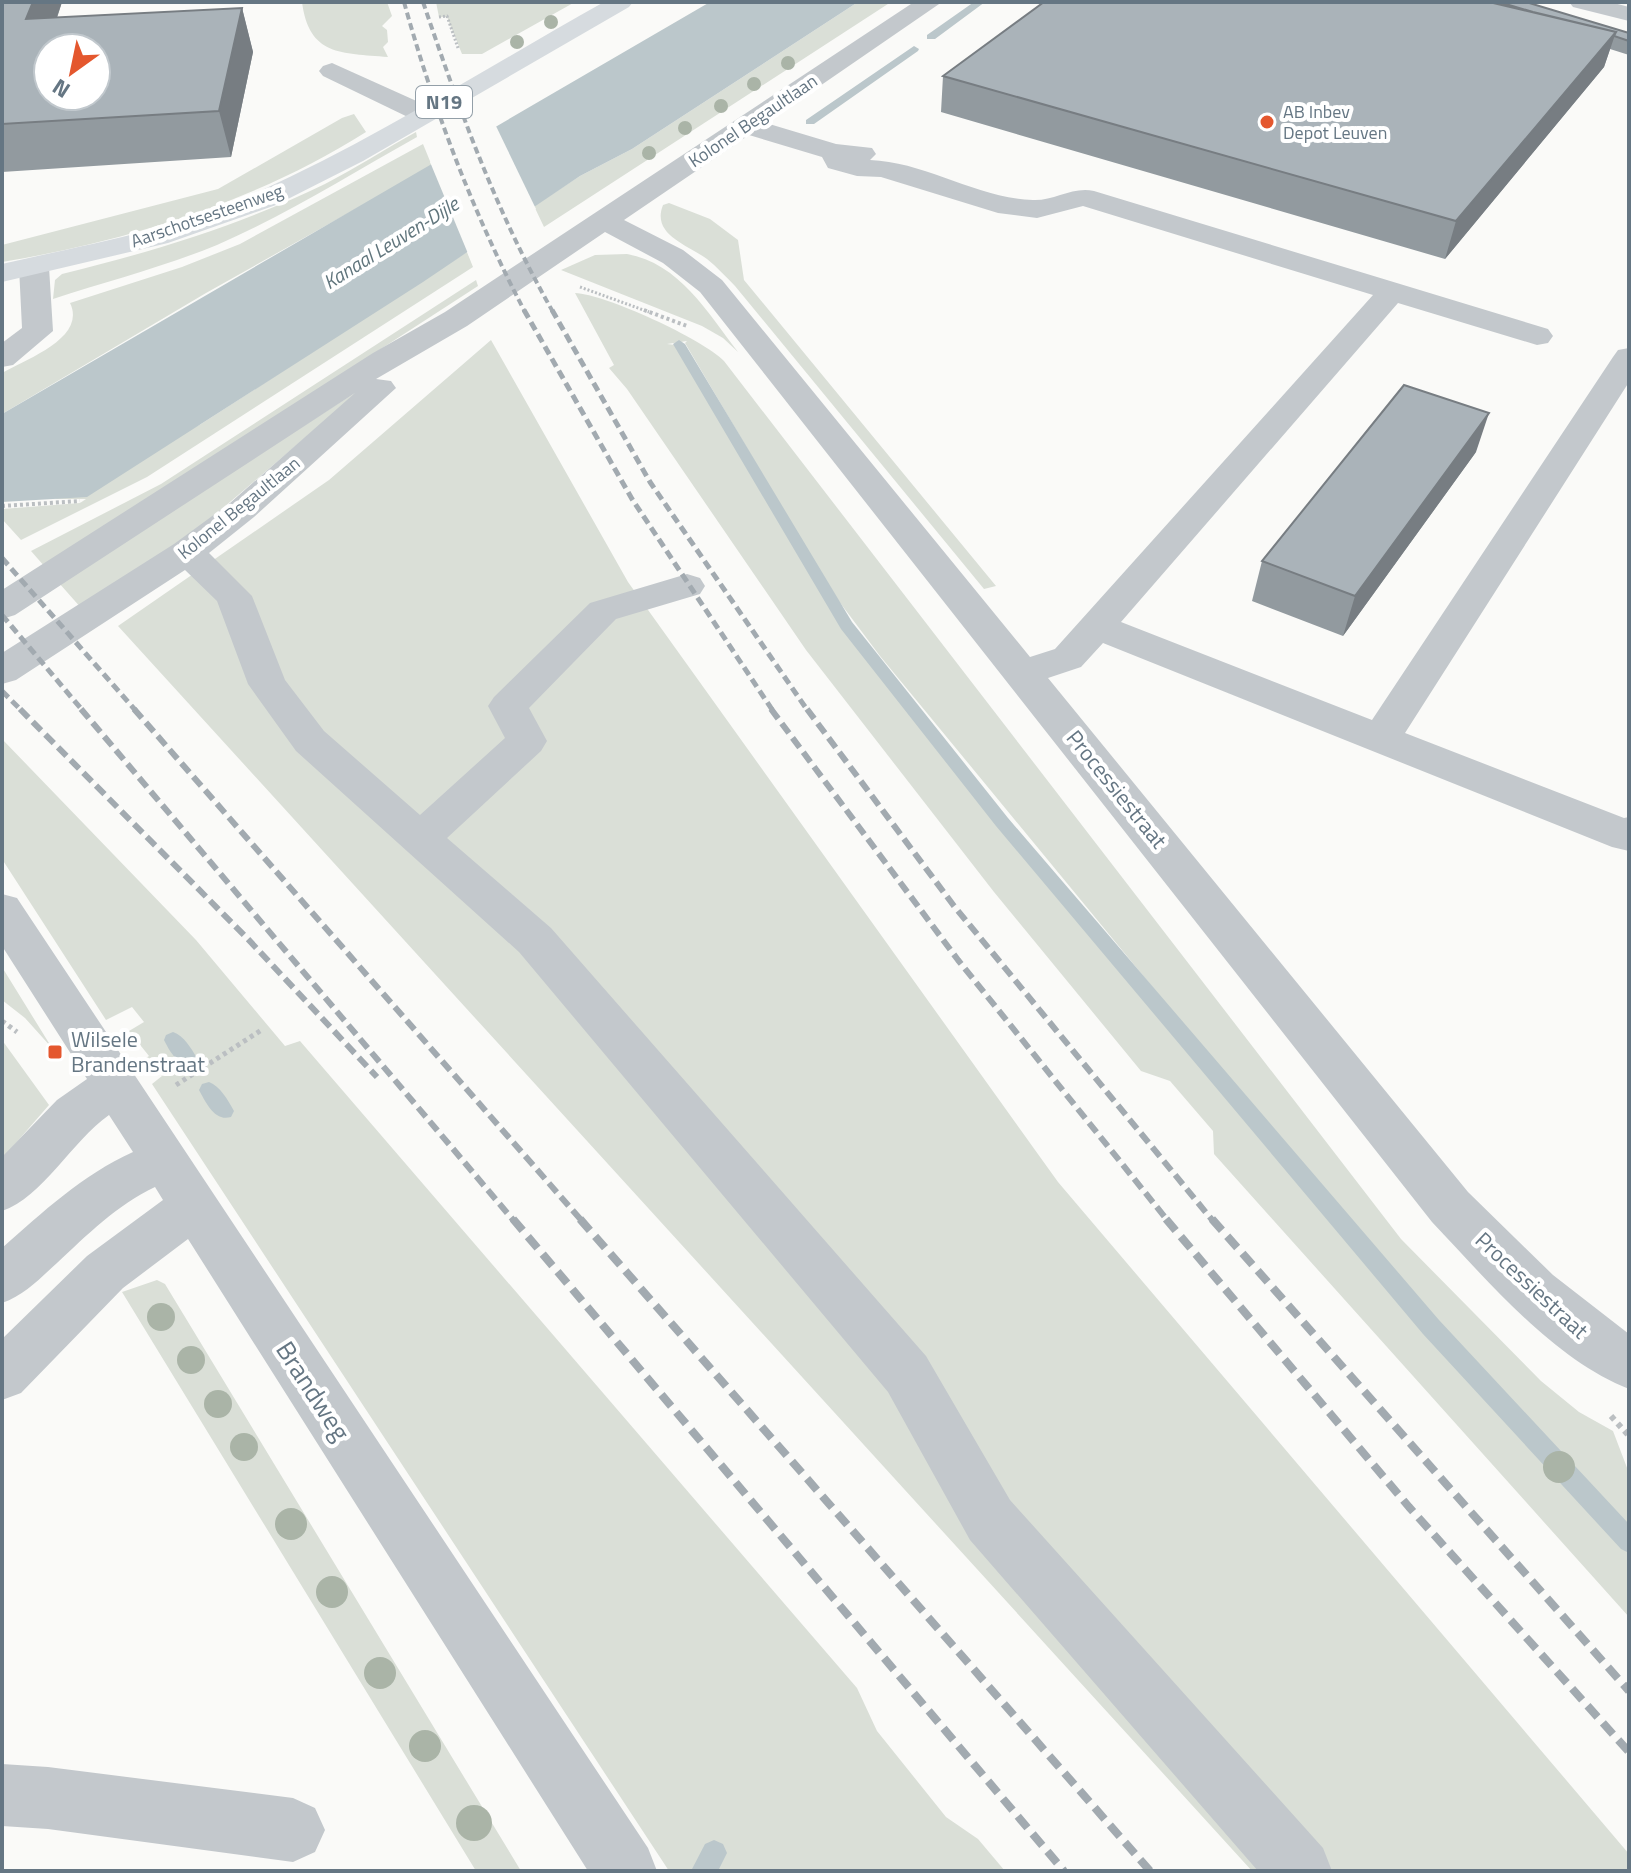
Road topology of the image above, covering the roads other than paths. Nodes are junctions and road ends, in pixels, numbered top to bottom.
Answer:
1 (621, 2) edge
2 (930, 2) edge
3 (1576, 13) edge
4 (1629, 14) edge
5 (1601, 32) edge
6 (332, 71) dead end
7 (423, 114) junction
8 (746, 126) junction
9 (603, 221) junction
10 (34, 267) junction
11 (2, 273) edge
12 (1392, 292) junction
13 (456, 319) junction
14 (1537, 336) dead end
15 (1629, 357) edge
16 (2, 358) edge
17 (187, 552) junction
18 (687, 586) dead end
19 (2, 607) edge
20 (1096, 626) junction
21 (2, 671) edge
22 (1024, 673) junction
23 (1381, 738) junction
24 (1629, 832) edge
25 (420, 839) junction
26 (2, 910) edge
27 (115, 1085) junction
28 (163, 1161) junction
29 (2, 1190) edge
30 (193, 1206) junction
31 (2, 1280) edge
32 (1629, 1364) edge
33 (2, 1375) edge
34 (2, 1795) edge
35 (293, 1830) dead end
36 (625, 1871) edge
37 (1300, 1871) edge

1 - 7 main road, Aarschotsesteenweg / N19
2 - 8 street, Kolonel Begaultlaan
3 - 4 street
3 - 5 street
6 - 7 street
7 - 10 main road, Aarschotsesteenweg / N19
8 - 9 street, Kolonel Begaultlaan
8 - 12 street
9 - 13 street, Kolonel Begaultlaan
9 - 22 street, Processiestraat
10 - 11 main road, Aarschotsesteenweg / N19
10 - 16 street
12 - 14 street
12 - 20 street
13 - 17 street, Kolonel Begaultlaan
13 - 19 street, Kolonel Begaultlaan
15 - 23 street
17 - 21 street, Kolonel Begaultlaan
17 - 25 street
18 - 25 street
20 - 22 street
20 - 23 street
22 - 32 street, Processiestraat
23 - 24 street
25 - 37 street
26 - 27 street, Brandweg
27 - 28 street, Brandweg
27 - 29 street
28 - 30 street, Brandweg
28 - 31 street
30 - 33 street
30 - 36 street, Brandweg
34 - 35 street

